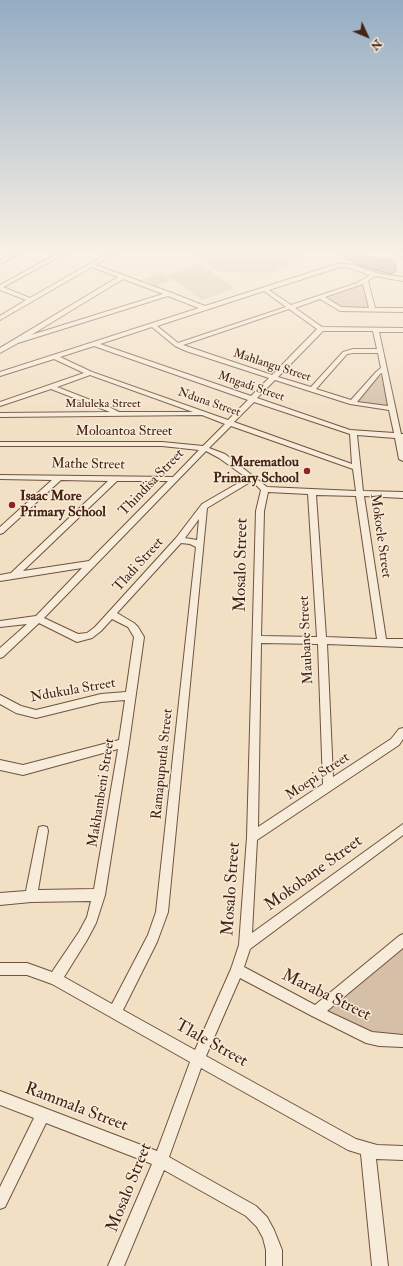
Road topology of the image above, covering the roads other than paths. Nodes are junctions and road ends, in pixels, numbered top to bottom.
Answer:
1 (12, 311) edge
2 (66, 311) edge
3 (114, 311) edge
4 (200, 311) edge
5 (278, 311) edge
6 (297, 311) edge
7 (0, 318) edge
8 (154, 326) junction
9 (321, 328) junction
10 (376, 330) junction
11 (403, 330) edge
12 (16, 341) junction
13 (95, 344) junction
14 (176, 344) junction
15 (0, 351) edge
16 (381, 351) junction
17 (56, 357) junction
18 (0, 365) edge
19 (384, 369) junction
20 (10, 371) junction
21 (90, 373) junction
22 (0, 374) edge
23 (272, 378) junction
24 (52, 386) junction
25 (312, 390) junction
26 (252, 399) junction
27 (352, 403) junction
28 (0, 404) edge
29 (391, 408) junction
30 (206, 414) junction
31 (0, 415) edge
32 (118, 415) junction
33 (230, 422) junction
34 (353, 433) junction
35 (401, 436) edge
36 (0, 444) edge
37 (204, 448) junction
38 (403, 459) edge
39 (356, 468) junction
40 (0, 477) edge
41 (59, 478) junction
42 (252, 478) junction
43 (114, 479) junction
44 (175, 479) junction
45 (265, 489) junction
46 (312, 493) junction
47 (361, 494) junction
48 (403, 495) edge
49 (204, 509) junction
50 (0, 531) edge
51 (179, 540) junction
52 (199, 545) junction
53 (91, 564) junction
54 (13, 576) junction
55 (0, 578) edge
56 (111, 614) junction
57 (38, 619) junction
58 (0, 624) edge
59 (257, 639) junction
60 (322, 640) junction
61 (382, 642) junction
62 (403, 643) edge
63 (0, 654) edge
64 (130, 696) junction
65 (0, 699) edge
66 (401, 738) edge
67 (124, 743) junction
68 (0, 765) edge
69 (328, 786) junction
70 (403, 829) edge
71 (43, 831) dead end
72 (252, 837) junction
73 (98, 895) junction
74 (31, 896) junction
75 (0, 899) edge
76 (403, 940) edge
77 (245, 945) junction
78 (0, 969) edge
79 (237, 970) junction
80 (55, 980) junction
81 (115, 1012) junction
82 (316, 1012) junction
83 (403, 1041) edge
84 (198, 1058) junction
85 (0, 1098) edge
86 (43, 1115) junction
87 (368, 1151) junction
88 (403, 1153) edge
89 (161, 1160) junction
90 (0, 1202) edge
91 (116, 1266) edge
92 (274, 1266) edge
93 (380, 1266) edge

1 - 7 street
2 - 12 street
3 - 12 street
4 - 8 street
5 - 14 street
6 - 9 street
8 - 13 street
8 - 14 street, Mahlangu Street
9 - 10 street
9 - 23 street, Thindisa Street
10 - 11 street
10 - 16 street
12 - 15 street
13 - 17 street
13 - 26 street, Mngadi Street
14 - 23 street, Mahlangu Street
16 - 19 street
16 - 25 street
17 - 20 street
17 - 21 street, Nduna Street
18 - 20 street
19 - 27 street
19 - 29 street
20 - 22 street
21 - 24 street
21 - 30 street, Nduna Street
23 - 25 street, Mahlangu Street
23 - 26 street, Thindisa Street
24 - 28 street
24 - 32 street
25 - 27 street, Mahlangu Street
26 - 33 street, Thindisa Street
26 - 34 street, Mngadi Street
27 - 29 street, Mahlangu Street
29 - 35 street
30 - 32 street, Maluleka Street
30 - 33 street, Nduna Street
31 - 32 street, Maluleka Street
33 - 37 street, Thindisa Street
33 - 39 street, Nduna Street
34 - 35 street, Mngadi Street
34 - 39 street, Mokoele Street
35 - 38 street
36 - 37 street, Moloantoa Street
37 - 42 street, Moloantoa Street
37 - 44 street, Thindisa Street
39 - 47 street, Mokoele Street
40 - 41 street, Mathe Street
41 - 43 street, Mathe Street
41 - 50 street
42 - 45 street, Moloantoa Street
42 - 49 street, Tladi Street
43 - 44 street, Mathe Street
43 - 54 street
44 - 53 street, Thindisa Street
45 - 46 street
45 - 59 street, Mosalo Street
46 - 47 street
46 - 60 street, Maubane Street
47 - 48 street
47 - 61 street, Mokoele Street
49 - 51 street, Tladi Street
49 - 52 street, Ramapuputla Street
51 - 52 street
51 - 56 street, Tladi Street
52 - 81 street, Ramapuputla Street
53 - 54 street
53 - 57 street, Thindisa Street
54 - 55 street
56 - 57 street, Tladi Street
56 - 64 street, Makhambeni Street
57 - 58 street
57 - 63 street, Thindisa Street
59 - 60 street
59 - 72 street, Mosalo Street
60 - 61 street
60 - 69 street, Maubane Street
61 - 62 street
64 - 65 street, Ndukula Street
64 - 67 street, Makhambeni Street
66 - 69 street, Moepi Street
67 - 68 street
67 - 73 street, Makhambeni Street
69 - 72 street, Moepi Street
70 - 77 street, Mokobane Street
71 - 74 street
72 - 77 street, Mosalo Street
73 - 74 street
73 - 80 street, Makhambeni Street
74 - 75 street
76 - 82 street
77 - 79 street, Mosalo Street
78 - 80 street, Tlale Street
79 - 82 street, Maraba Street
79 - 84 street, Mosalo Street
80 - 81 street, Tlale Street
81 - 84 street, Tlale Street
82 - 83 street, Maraba Street
84 - 87 street, Tlale Street
84 - 89 street, Mosalo Street
85 - 86 street, Rammala Street
86 - 89 street, Rammala Street
86 - 90 street
87 - 88 street, Tlale Street
87 - 93 street
89 - 91 street, Mosalo Street
89 - 92 street, Rammala Street

